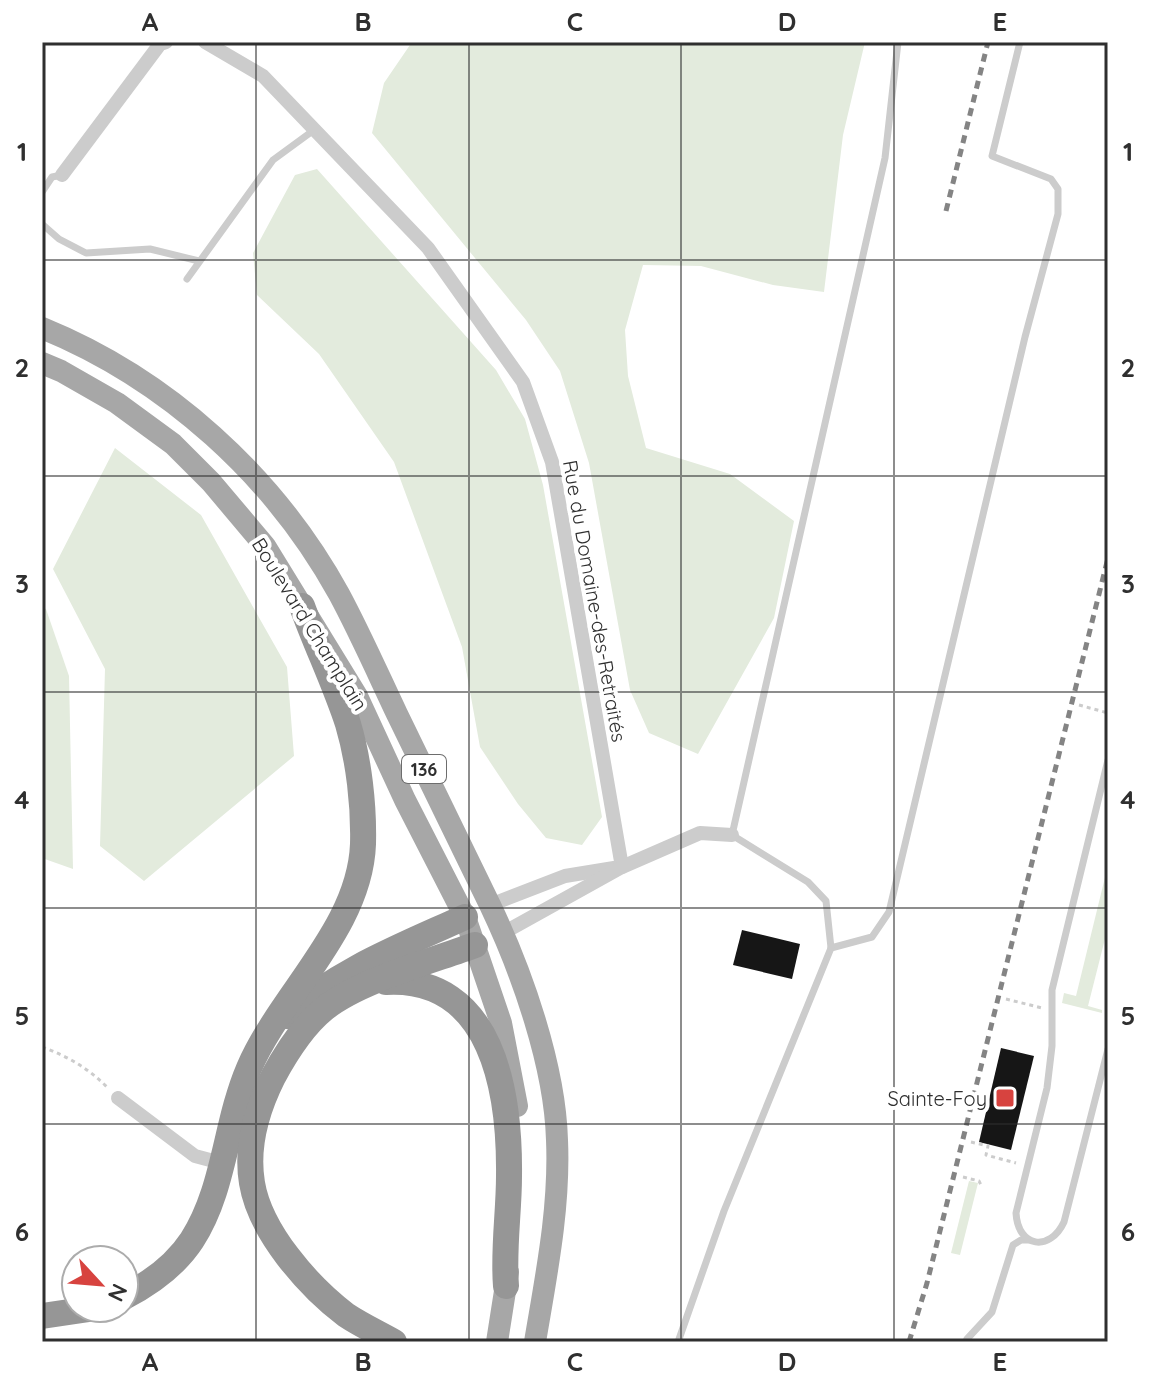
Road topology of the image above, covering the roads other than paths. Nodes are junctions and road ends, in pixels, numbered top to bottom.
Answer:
1 (166, 42) edge
2 (205, 42) edge
3 (898, 42) edge
4 (1020, 42) edge
5 (316, 128) junction
6 (62, 175) joint
7 (42, 192) edge
8 (42, 224) edge
9 (199, 261) junction
10 (187, 279) dead end
11 (42, 328) edge
12 (42, 363) edge
13 (302, 606) junction
14 (1108, 760) edge
15 (732, 835) junction
16 (622, 867) junction
17 (490, 905) junction
18 (465, 917) junction
19 (503, 933) junction
20 (475, 945) junction
21 (831, 948) junction
22 (374, 983) junction
23 (263, 1044) junction
24 (1108, 1049) edge
25 (118, 1098) road end
26 (222, 1164) junction
27 (252, 1167) junction
28 (1029, 1240) junction
29 (506, 1286) junction
30 (140, 1289) edge
31 (967, 1339) dead end
32 (394, 1342) edge
33 (497, 1342) edge
34 (535, 1342) edge
35 (678, 1342) edge

1 - 6 street
2 - 5 street, Rue du Domaine-des-Retraités
3 - 15 lane
4 - 21 lane
5 - 9 lane
5 - 16 street, Rue du Domaine-des-Retraités
6 - 7 lane
8 - 9 lane
9 - 10 lane
11 - 17 main road, Boulevard Champlain / 136
12 - 13 main road, Boulevard Champlain / 136
13 - 18 main road, Boulevard Champlain / 136
13 - 23 highway
14 - 28 lane
15 - 16 street
15 - 21 lane
16 - 17 street
16 - 19 street
17 - 18 main road
17 - 19 main road, Boulevard Champlain / 136
18 - 20 main road, Boulevard Champlain / 136
18 - 23 highway
19 - 20 main road
19 - 34 main road, Boulevard Champlain / 136
20 - 22 highway
20 - 29 main road, Boulevard Champlain / 136
21 - 35 lane
22 - 27 highway
22 - 29 highway
23 - 26 highway
24 - 28 lane
25 - 26 street
26 - 27 street
26 - 30 highway
27 - 32 highway
28 - 31 lane
29 - 33 main road, Boulevard Champlain / 136

